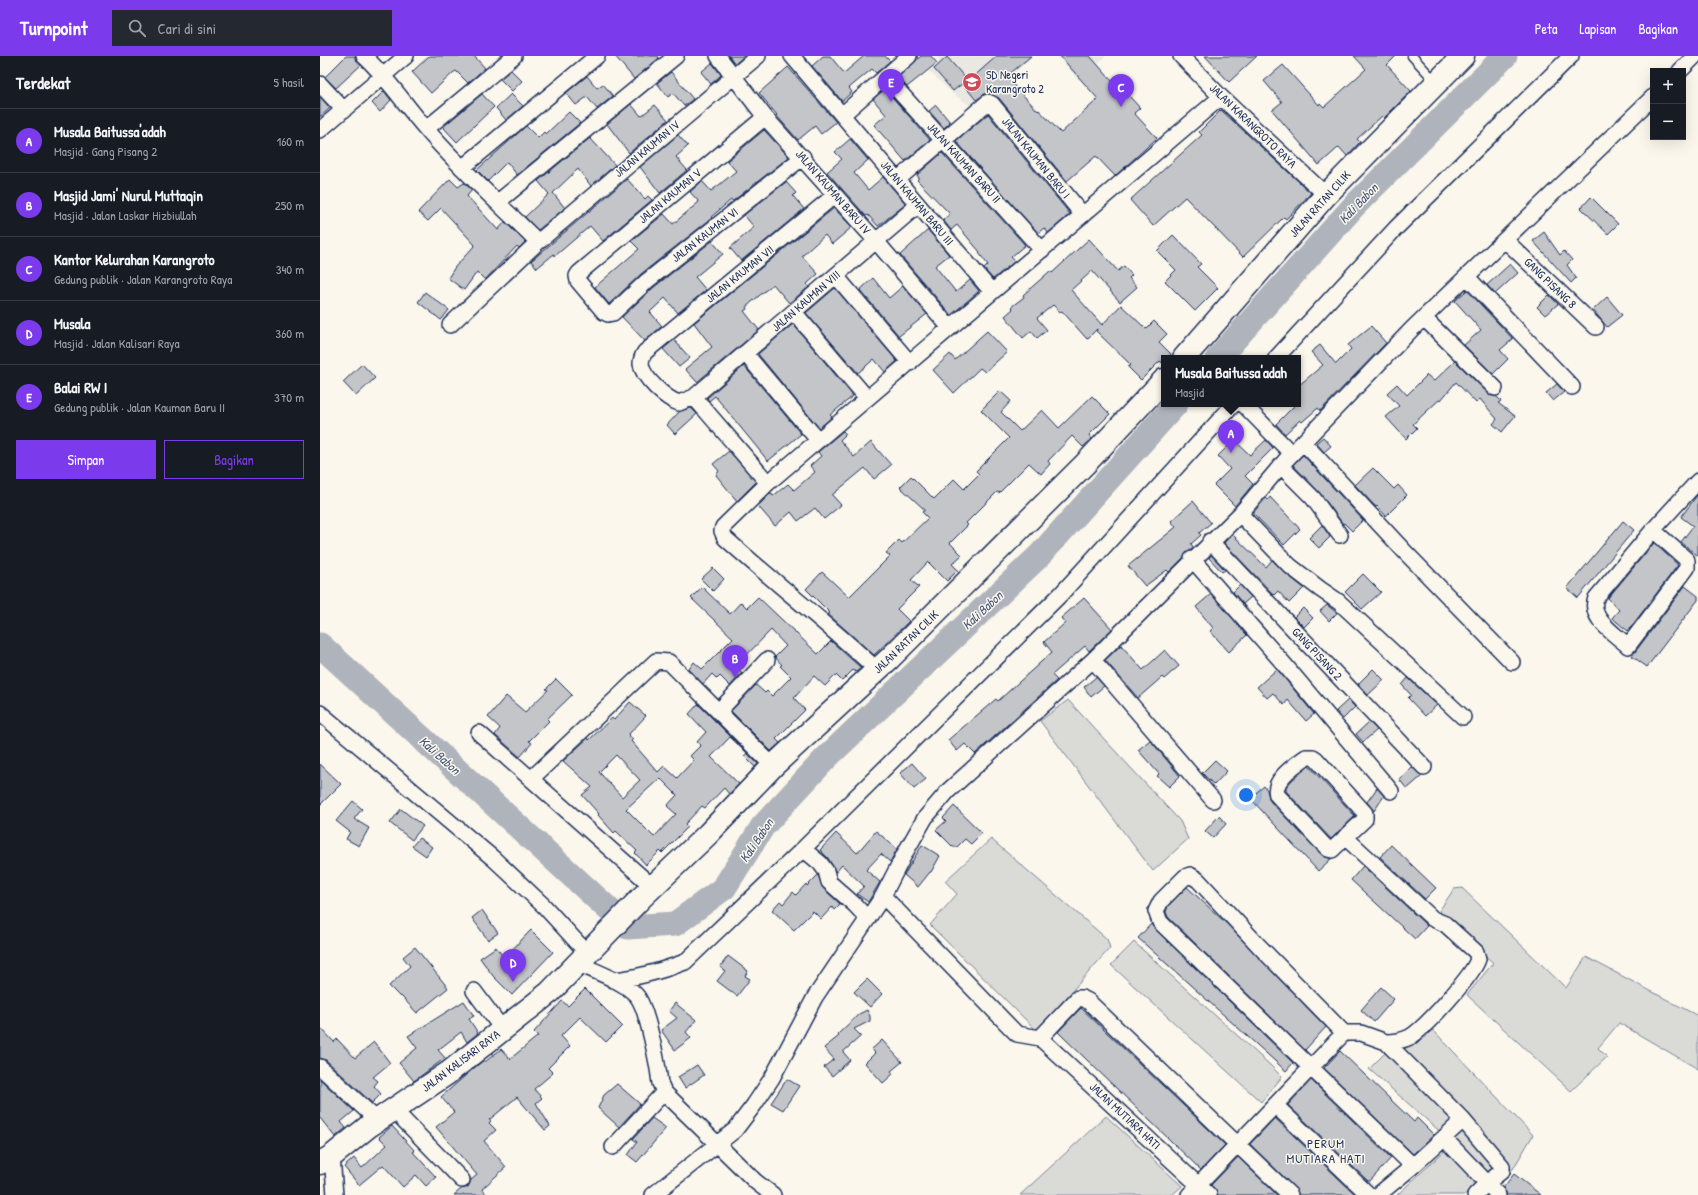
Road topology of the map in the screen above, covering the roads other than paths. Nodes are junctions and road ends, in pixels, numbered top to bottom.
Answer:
1 (364, 56) edge
2 (406, 56) edge
3 (514, 56) edge
4 (597, 56) edge
5 (676, 56) edge
6 (718, 56) edge
7 (758, 56) edge
8 (792, 56) edge
9 (910, 56) edge
10 (1182, 56) edge
11 (1412, 56) edge
12 (1463, 56) edge
13 (1571, 56) edge
14 (1695, 56) edge
15 (1683, 68) edge
16 (383, 75) junction
17 (733, 76) junction
18 (886, 76) junction
19 (1437, 82) junction
20 (320, 84) edge
21 (1221, 97) junction
22 (1650, 100) edge
23 (344, 110) junction
24 (842, 114) junction
25 (765, 117) junction
26 (320, 130) edge
27 (426, 130) junction
28 (943, 140) junction
29 (803, 157) junction
30 (462, 168) junction
31 (897, 180) junction
32 (1326, 195) junction
33 (835, 196) junction
34 (498, 202) junction
35 (918, 205) junction
36 (1082, 215) junction
37 (1505, 240) junction
38 (876, 241) junction
39 (538, 242) junction
40 (1042, 250) junction
41 (836, 276) junction
42 (1467, 277) junction
43 (992, 292) junction
44 (794, 312) junction
45 (608, 314) joint
46 (1424, 318) junction
47 (450, 326) dead end
48 (1596, 327) dead end
49 (950, 328) junction
50 (745, 353) junction
51 (1187, 355) edge
52 (1279, 355) edge
53 (910, 362) junction
54 (1161, 383) edge
55 (1572, 387) dead end
56 (1495, 388) dead end
57 (694, 397) junction
58 (867, 398) junction
59 (1231, 407) edge
60 (1247, 407) edge
61 (818, 440) junction
62 (1303, 442) junction
63 (1292, 454) junction
64 (1281, 466) junction
65 (768, 483) junction
66 (1696, 488) edge
67 (1240, 514) junction
68 (1653, 530) junction
69 (1340, 535) dead end
70 (1210, 541) junction
71 (1192, 559) junction
72 (767, 660) dead end
73 (1093, 660) junction
74 (1512, 662) dead end
75 (877, 670) junction
76 (719, 711) junction
77 (320, 713) edge
78 (1463, 717) dead end
79 (479, 733) dead end
80 (773, 766) junction
81 (1424, 767) dead end
82 (531, 779) junction
83 (1391, 791) dead end
84 (1213, 800) dead end
85 (1345, 837) junction
86 (803, 848) junction
87 (647, 893) junction
88 (883, 896) junction
89 (868, 919) junction
90 (586, 955) junction
91 (613, 980) junction
92 (474, 991) dead end
93 (503, 1030) junction
94 (1344, 1033) junction
95 (1040, 1038) junction
96 (1386, 1042) junction
97 (320, 1067) edge
98 (1312, 1067) junction
99 (664, 1092) junction
100 (1275, 1105) junction
101 (386, 1115) junction
102 (1463, 1120) junction
103 (1444, 1138) junction
104 (716, 1143) junction
105 (1237, 1144) junction
106 (613, 1147) dead end
107 (326, 1160) edge
108 (1413, 1166) junction
109 (462, 1180) dead end
110 (1488, 1183) junction
111 (1199, 1192) edge
112 (335, 1195) edge
113 (653, 1195) edge
114 (773, 1195) edge
115 (1290, 1195) edge
116 (1369, 1195) edge
117 (1378, 1195) edge
118 (1475, 1195) edge
119 (1498, 1195) edge

1 - 16 street
2 - 16 street
3 - 27 street
4 - 30 street
5 - 34 street
6 - 17 street, JALAN KAUMAN BARU IV
7 - 17 street, JALAN KAUMAN IV
8 - 24 street, JALAN KAUMAN BARU III
9 - 18 street
10 - 21 street, JALAN KARANGROTO RAYA
11 - 19 lane
12 - 19 street, JALAN RATAN CILIK
13 - 52 street
14 - 15 street
16 - 23 street
16 - 27 street
17 - 25 street, JALAN KAUMAN BARU IV
17 - 39 street, JALAN KAUMAN IV
18 - 24 street
18 - 28 street, JALAN KAUMAN BARU II
19 - 32 street, JALAN RATAN CILIK
20 - 23 street
21 - 32 street, JALAN KARANGROTO RAYA
21 - 36 street
22 - 37 street
23 - 26 street
24 - 31 street, JALAN KAUMAN BARU III
25 - 29 street, JALAN KAUMAN BARU IV
25 - 45 street, JALAN KAUMAN V
27 - 30 street
28 - 31 street
28 - 36 street, JALAN KAUMAN BARU I
28 - 40 street, JALAN KAUMAN BARU II
29 - 33 street, JALAN KAUMAN BARU IV
29 - 45 street, JALAN KAUMAN VI
30 - 34 street
31 - 35 street, JALAN KAUMAN BARU III
32 - 51 street, JALAN RATAN CILIK
33 - 38 street, JALAN KAUMAN BARU IV
33 - 57 street, JALAN KAUMAN VII
34 - 39 street
35 - 38 street, JALAN KAUMAN VIII
35 - 43 street, JALAN KAUMAN BARU III
36 - 40 street
37 - 42 street
37 - 48 street, GANG PISANG 8
38 - 41 street, JALAN KAUMAN VIII
38 - 49 street, JALAN KAUMAN BARU IV
39 - 47 street, JALAN KAUMAN IV
40 - 43 street
41 - 44 street, JALAN KAUMAN VIII
41 - 53 street
42 - 46 street
42 - 55 street
43 - 49 street
44 - 50 street, JALAN KAUMAN VIII
44 - 58 street
46 - 56 street
46 - 62 street
49 - 53 street
50 - 57 street, JALAN KAUMAN VIII
50 - 61 street
53 - 58 street
54 - 75 street, JALAN RATAN CILIK
57 - 65 street
58 - 61 street
59 - 86 street
60 - 63 street
61 - 65 street
62 - 63 street
62 - 74 street
63 - 64 street
64 - 67 street
64 - 69 street
65 - 75 street
66 - 68 street
67 - 70 street
67 - 78 street
68 - 68 street
70 - 71 street
70 - 81 street, GANG PISANG 2
71 - 73 street
71 - 83 street
72 - 76 street
73 - 84 street
73 - 88 street
75 - 80 street, JALAN RATAN CILIK
76 - 80 street
76 - 82 street
77 - 90 street
79 - 82 street
80 - 87 street, JALAN RATAN CILIK
82 - 87 street
85 - 85 street
85 - 96 street
86 - 89 street
86 - 91 street
87 - 90 street, JALAN KALISARI RAYA
88 - 89 street
88 - 95 street
89 - 104 street
90 - 91 street
90 - 93 street, JALAN KALISARI RAYA
91 - 99 street
92 - 93 street
93 - 101 street, JALAN KALISARI RAYA
94 - 96 street
94 - 98 street
94 - 98 street
95 - 105 street
95 - 111 street, JALAN MUTIARA HATI
96 - 102 street
97 - 101 street
98 - 100 street
98 - 108 street
99 - 104 street
99 - 106 street
100 - 105 street
100 - 116 street
101 - 107 street, JALAN KALISARI RAYA
101 - 109 street
102 - 103 street
102 - 110 street
103 - 108 street
103 - 110 street
104 - 113 street
104 - 114 street
105 - 111 street
105 - 115 street
107 - 112 street
108 - 117 street
110 - 118 street
110 - 119 street

